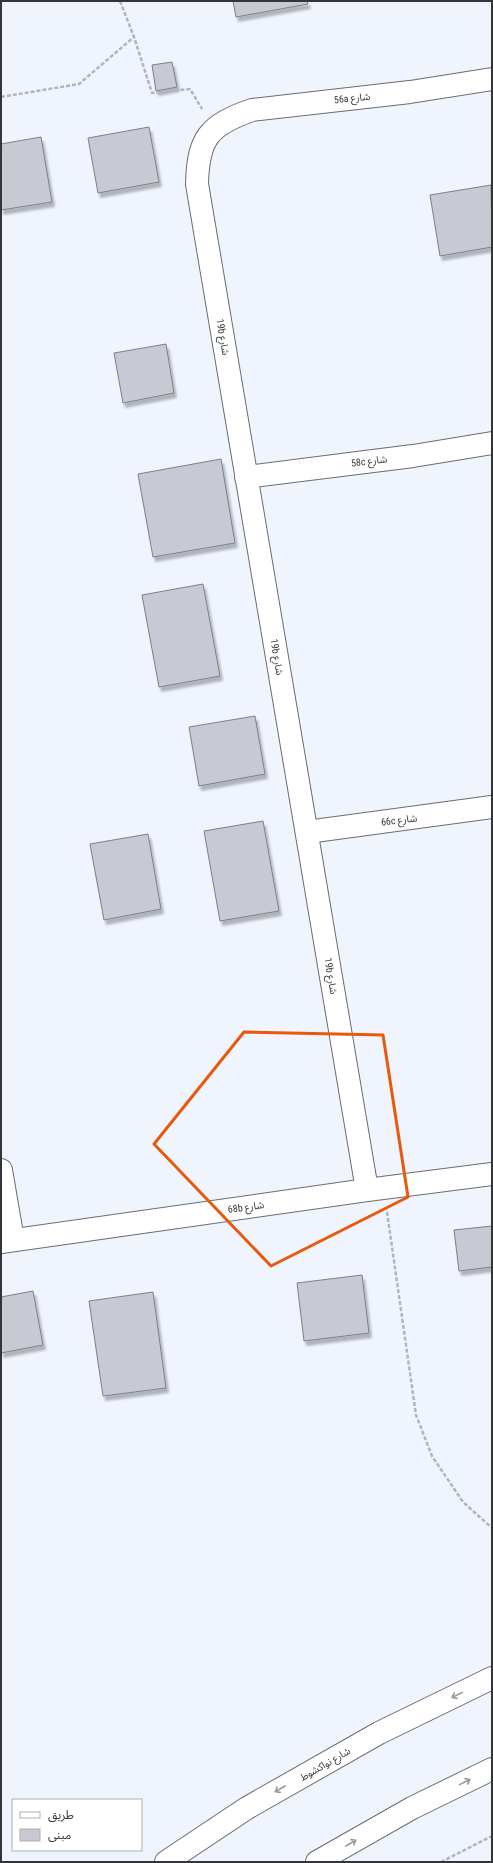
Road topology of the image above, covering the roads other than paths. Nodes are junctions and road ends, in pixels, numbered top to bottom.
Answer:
1 (492, 79) edge
2 (215, 128) joint
3 (492, 443) edge
4 (246, 477) junction
5 (492, 807) edge
6 (307, 832) junction
7 (1, 1170) edge
8 (492, 1174) edge
9 (375, 1189) junction
10 (7, 1241) edge
11 (492, 1678) edge
12 (492, 1769) edge
13 (166, 1862) edge
14 (317, 1862) edge

1 - 2 street, 56a شارع
2 - 4 street, 19b شارع
3 - 4 street, 58c شارع
4 - 6 street, 19b شارع
5 - 6 street, 66c شارع
6 - 9 street, 19b شارع
7 - 10 street
8 - 9 street, 68b شارع
9 - 10 street, 68b شارع
11 -> 13 street, شارع نواكشوط
14 -> 12 street

